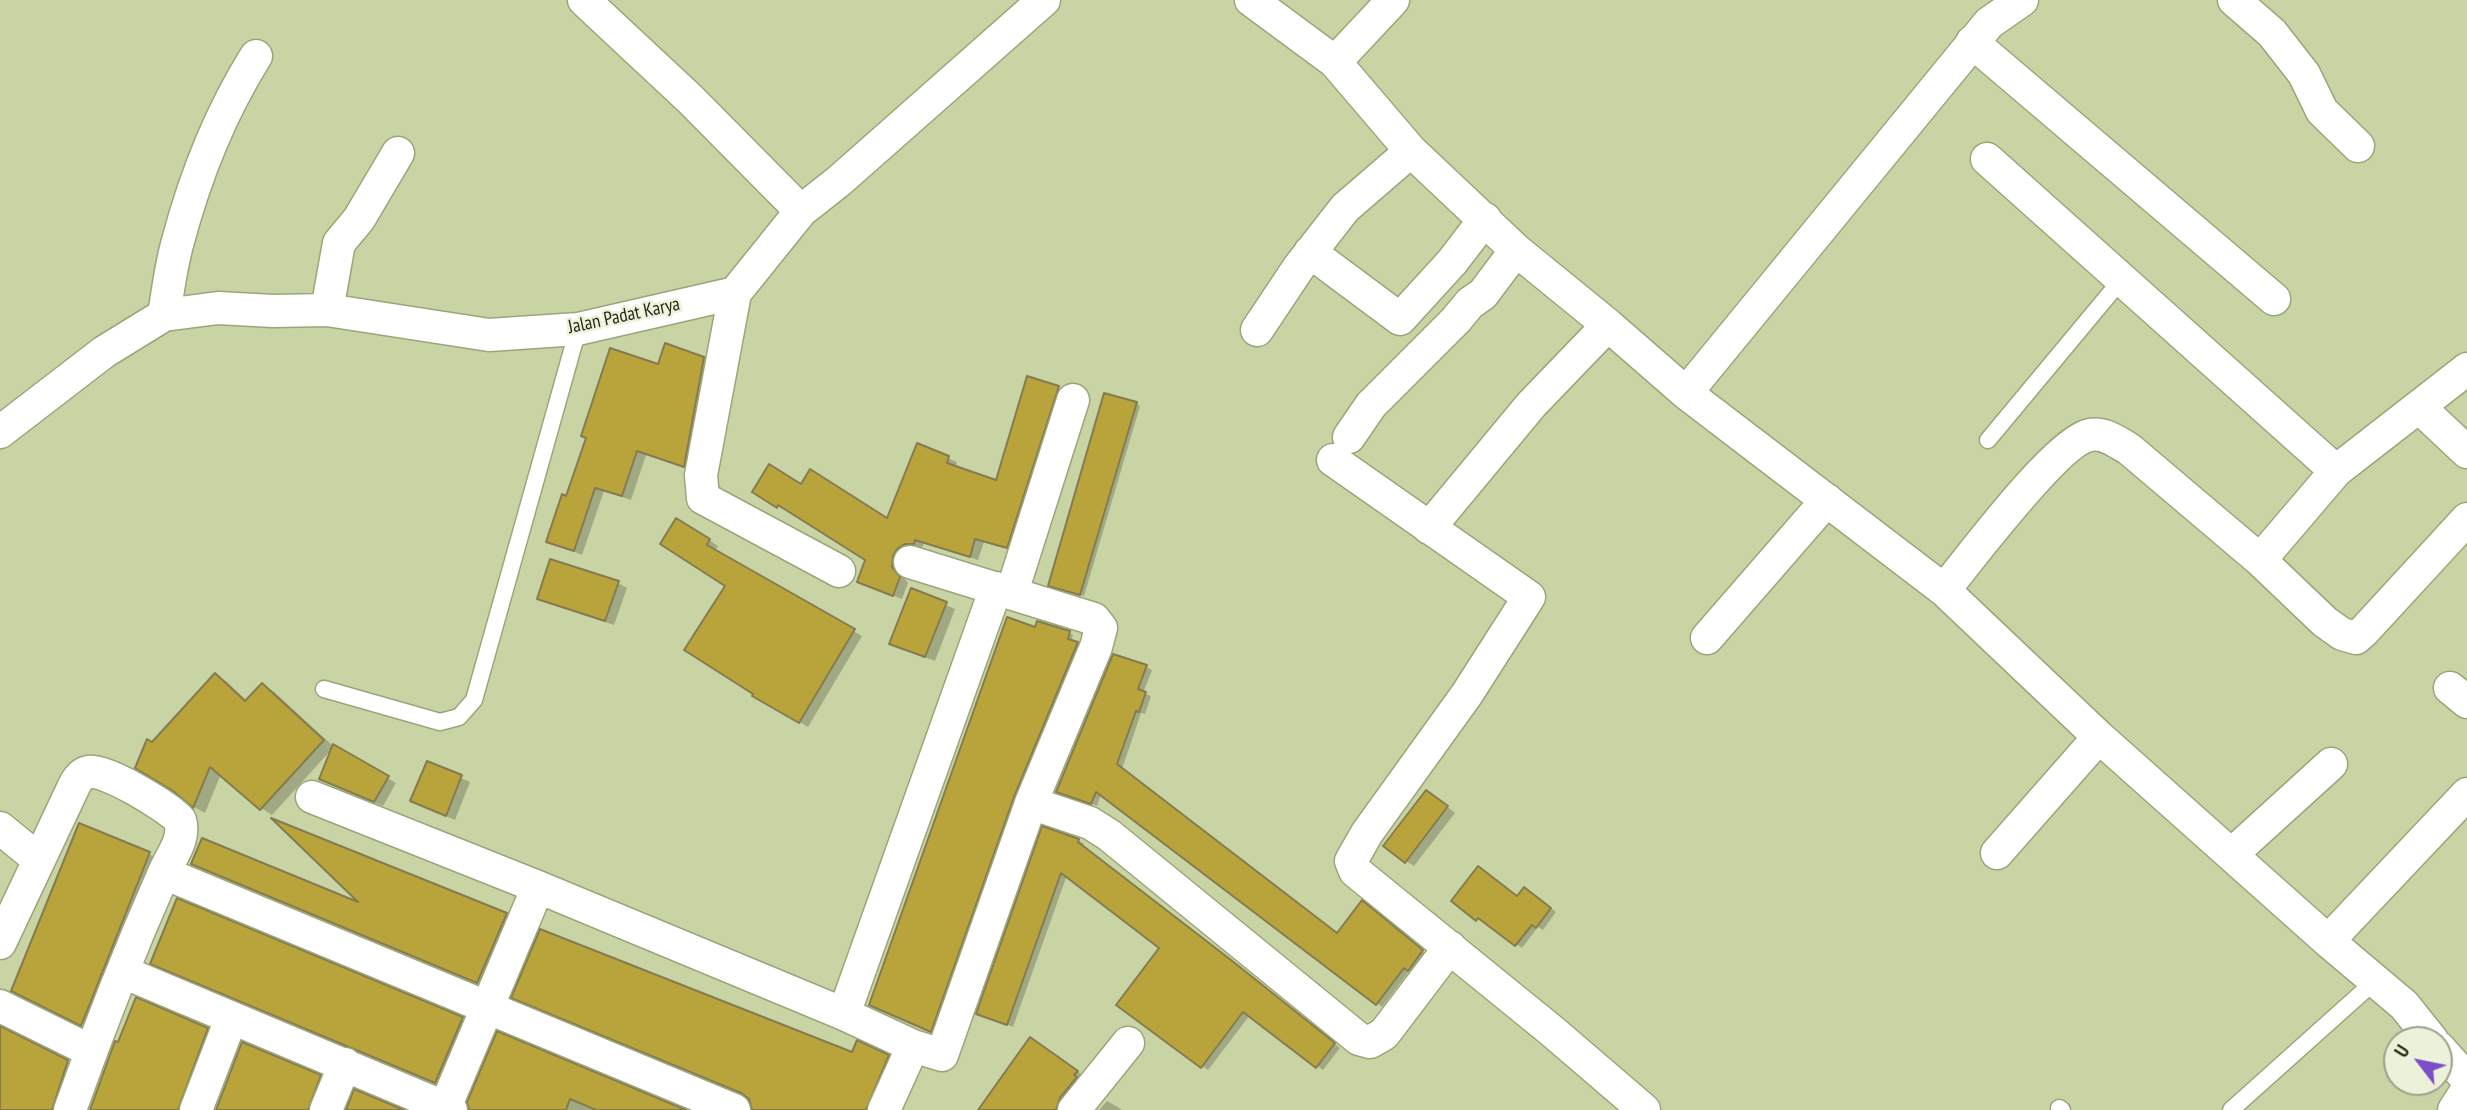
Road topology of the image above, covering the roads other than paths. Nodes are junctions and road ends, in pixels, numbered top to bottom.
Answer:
1 (584, 0) edge
2 (1044, 0) edge
3 (1251, 0) edge
4 (1393, 0) edge
5 (2022, 0) edge
6 (2234, 0) edge
7 (1972, 43) junction
8 (256, 56) dead end
9 (1335, 62) junction
10 (2358, 146) dead end
11 (1410, 151) junction
12 (398, 153) dead end
13 (1987, 159) dead end
14 (801, 211) junction
15 (1485, 219) junction
16 (1516, 250) junction
17 (1310, 252) junction
18 (2122, 279) junction
19 (735, 293) junction
20 (2274, 299) dead end
21 (327, 310) junction
22 (164, 315) junction
23 (1608, 325) junction
24 (578, 329) junction
25 (1257, 330) dead end
26 (2467, 369) edge
27 (1686, 393) junction
28 (1073, 400) dead end
29 (2419, 407) junction
30 (0, 432) edge
31 (1988, 440) dead end
32 (2467, 452) edge
33 (2336, 471) junction
34 (1827, 500) junction
35 (2467, 519) edge
36 (1429, 528) junction
37 (2260, 560) junction
38 (910, 562) dead end
39 (838, 571) dead end
40 (1004, 590) junction
41 (1944, 590) junction
42 (1707, 638) dead end
43 (324, 689) dead end
44 (2099, 737) junction
45 (2330, 764) dead end
46 (2467, 794) edge
47 (312, 797) dead end
48 (1031, 803) junction
49 (0, 828) edge
50 (1997, 853) dead end
51 (2232, 854) junction
52 (38, 859) junction
53 (164, 873) junction
54 (538, 887) junction
55 (2328, 941) junction
56 (0, 943) edge
57 (1450, 947) junction
58 (123, 972) junction
59 (2375, 981) junction
60 (0, 1006) edge
61 (489, 1007) junction
62 (844, 1014) junction
63 (231, 1018) junction
64 (2421, 1026) edge
65 (1128, 1043) dead end
66 (913, 1046) junction
67 (91, 1051) junction
68 (345, 1064) junction
69 (2453, 1064) edge
70 (2467, 1079) edge
71 (2467, 1090) edge
72 (447, 1109) edge
73 (70, 1110) edge
74 (197, 1110) edge
75 (326, 1110) edge
76 (734, 1110) edge
77 (884, 1110) edge
78 (1074, 1110) edge
79 (1644, 1110) edge
80 (2231, 1110) edge
81 (2454, 1110) edge

1 - 14 street
2 - 14 street
3 - 9 street
4 - 9 street
5 - 7 street
6 - 10 street
7 - 20 street
7 - 27 street
8 - 22 street
9 - 11 street
11 - 15 street
11 - 17 street
12 - 21 street
13 - 18 street
14 - 19 street
15 - 16 street
15 - 17 street
16 - 23 street
16 - 36 street
17 - 25 street
18 - 31 lane
18 - 33 street
19 - 24 street, Jalan Padat Karya
19 - 39 street
21 - 22 street, Jalan Padat Karya
21 - 24 street, Jalan Padat Karya
22 - 30 street, Jalan Padat Karya
23 - 27 street
23 - 36 street
24 - 43 lane
26 - 29 street
27 - 34 street
28 - 40 street
29 - 32 street
29 - 33 street
33 - 37 street
34 - 41 street
34 - 42 street
35 - 37 street
36 - 57 street
37 - 41 street
38 - 40 street
40 - 48 street
40 - 62 street
41 - 44 street
44 - 50 street
44 - 51 street
45 - 51 street
46 - 55 street
47 - 54 street
48 - 57 street
48 - 66 street
49 - 52 street
51 - 55 street
52 - 53 street
52 - 56 street
53 - 58 street
53 - 61 street
54 - 61 street
54 - 62 street
55 - 59 street
57 - 79 street
58 - 63 street
58 - 67 street
59 - 64 street
59 - 80 lane
60 - 67 street
61 - 72 street
61 - 76 street
62 - 66 street
63 - 68 street
63 - 74 street
65 - 78 street
66 - 77 street
67 - 73 street
68 - 72 street
68 - 75 street
69 - 70 street
71 - 81 street

